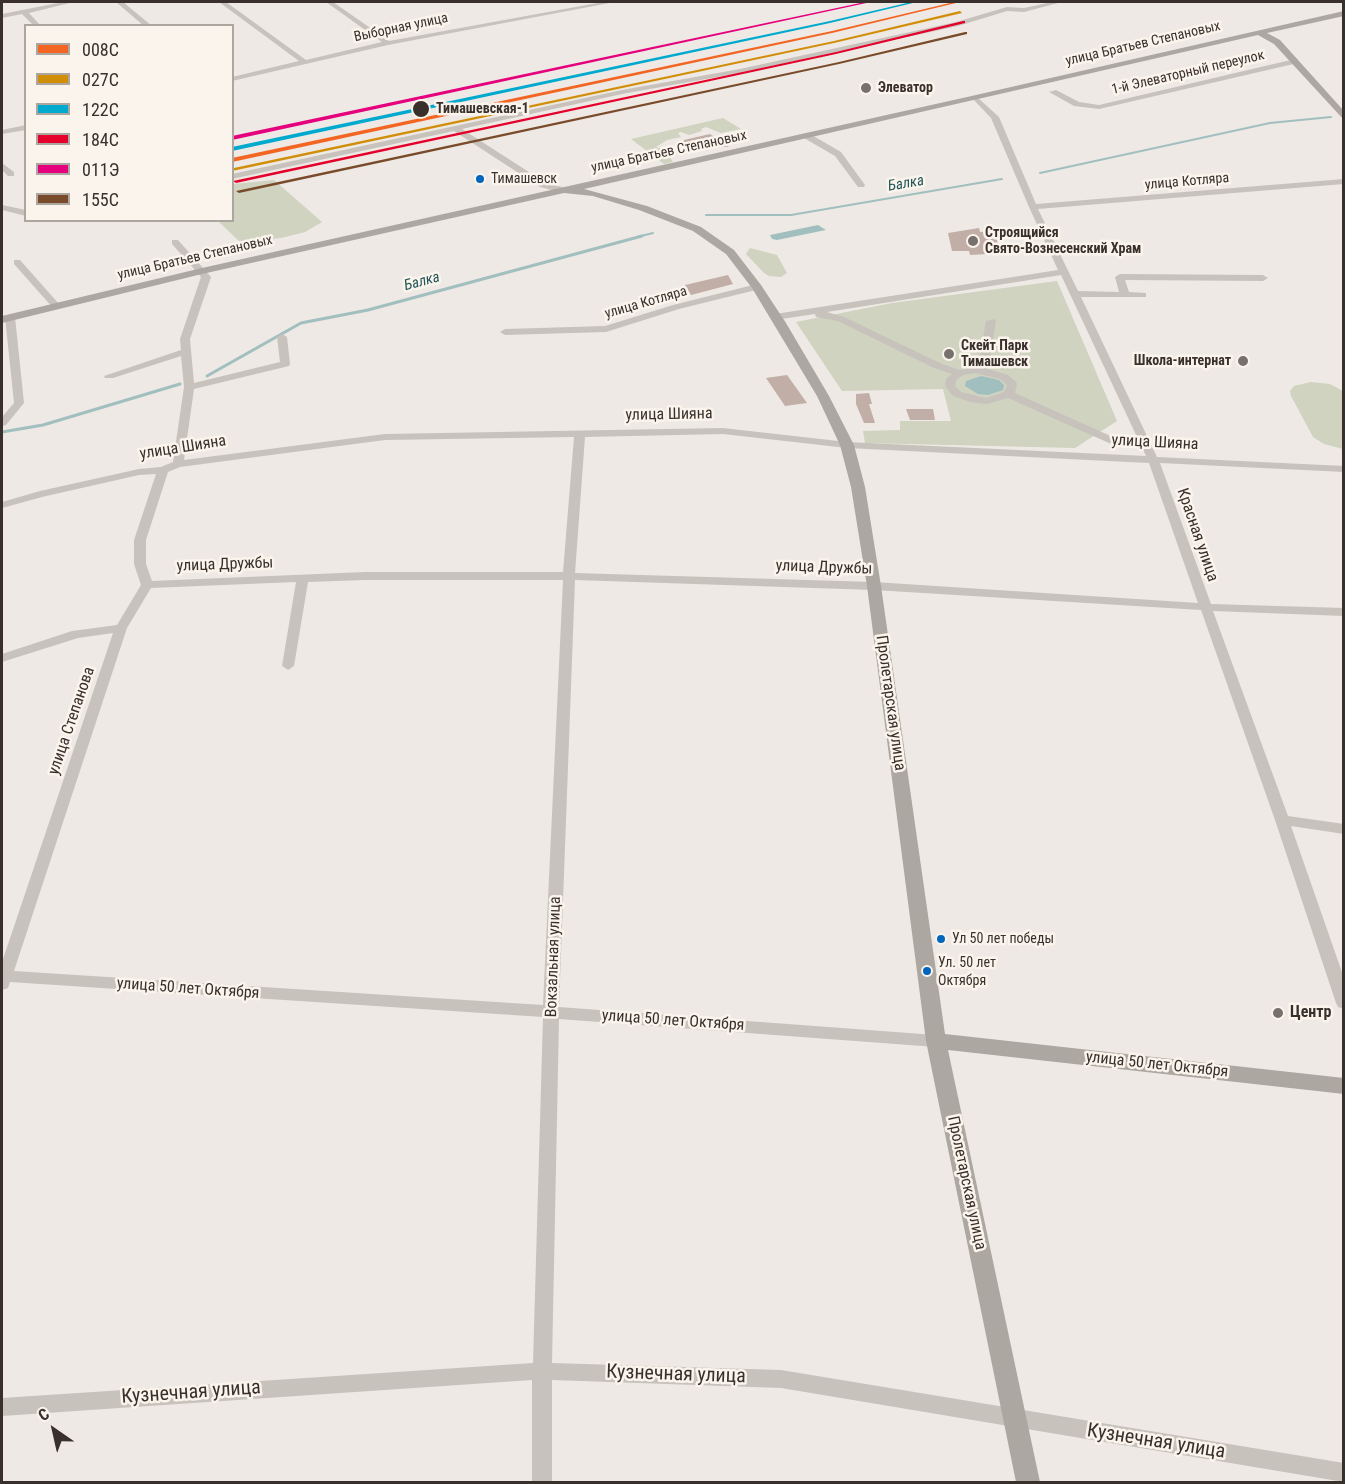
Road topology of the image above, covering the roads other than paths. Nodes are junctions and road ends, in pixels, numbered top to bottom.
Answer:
1 (71, 2) edge
2 (119, 2) edge
3 (222, 2) edge
4 (329, 2) edge
5 (612, 2) edge
6 (1059, 2) edge
7 (23, 12) junction
8 (1344, 13) edge
9 (2, 16) edge
10 (36, 24) edge
11 (146, 24) edge
12 (1260, 33) junction
13 (388, 43) junction
14 (1295, 61) junction
15 (305, 62) junction
16 (234, 79) edge
17 (1053, 92) dead end
18 (976, 98) junction
19 (1344, 117) edge
20 (24, 127) edge
21 (2, 130) edge
22 (457, 130) junction
23 (807, 136) junction
24 (2, 166) edge
25 (11, 174) dead end
26 (636, 175) junction
27 (234, 177) edge
28 (1344, 181) edge
29 (861, 185) dead end
30 (563, 190) junction
31 (1033, 207) junction
32 (2, 208) edge
33 (643, 208) junction
34 (24, 213) edge
35 (175, 242) dead end
36 (17, 262) dead end
37 (202, 271) junction
38 (1064, 272) junction
39 (1263, 278) dead end
40 (757, 287) junction
41 (1074, 294) junction
42 (1125, 295) junction
43 (1143, 295) dead end
44 (56, 306) junction
45 (6, 318) edge
46 (777, 320) junction
47 (991, 321) dead end
48 (505, 332) dead end
49 (282, 338) dead end
50 (187, 351) junction
51 (982, 371) junction
52 (960, 373) junction
53 (109, 376) dead end
54 (189, 387) junction
55 (1005, 396) junction
56 (2, 423) edge
57 (580, 433) junction
58 (1143, 440) junction
59 (847, 445) junction
60 (1127, 458) junction
61 (1153, 459) junction
62 (178, 464) junction
63 (1344, 469) edge
64 (163, 470) junction
65 (2, 505) edge
66 (569, 576) junction
67 (303, 578) junction
68 (147, 585) junction
69 (874, 586) junction
70 (1205, 607) junction
71 (1344, 612) edge
72 (121, 628) junction
73 (2, 658) edge
74 (288, 666) dead end
75 (1282, 820) junction
76 (1344, 829) edge
77 (2, 980) edge
78 (1344, 1003) edge
79 (551, 1012) junction
80 (936, 1041) junction
81 (1344, 1086) edge
82 (542, 1371) junction
83 (2, 1407) edge
84 (1016, 1419) junction
85 (1344, 1473) edge
86 (542, 1482) edge
87 (1028, 1482) edge

1 - 7 street
2 - 11 street
3 - 15 street
4 - 13 street
5 - 13 street, Выборная улица
6 - 22 street
7 - 9 street
7 - 10 street
8 - 12 main road, улица Братьев Степановых
12 - 14 main road
12 - 18 main road, улица Братьев Степановых
13 - 15 street, Выборная улица
14 - 17 street, 1-й Элеваторный переулок
14 - 19 main road
15 - 16 street, Выборная улица
18 - 23 main road, улица Братьев Степановых
18 - 31 street, Красная улица
20 - 21 street
22 - 27 street
22 - 30 street, Пролетарская улица
23 - 26 main road, улица Братьев Степановых
23 - 29 street
24 - 25 street
26 - 30 main road, улица Братьев Степановых
26 - 33 main road
28 - 31 street, улица Котляра
30 - 33 main road, Пролетарская улица
30 - 37 main road, улица Братьев Степановых
31 - 38 street, Красная улица
32 - 34 street
33 - 40 main road, Пролетарская улица
35 - 37 street
36 - 44 street
37 - 44 main road, улица Братьев Степановых
37 - 50 street
38 - 41 street, Красная улица
38 - 46 street
39 - 42 street
40 - 46 main road, Пролетарская улица
40 - 48 street, улица Котляра
41 - 42 street
41 - 58 street, Красная улица
42 - 43 street
44 - 45 main road, улица Братьев Степановых
45 - 56 street
46 - 52 street
46 - 59 main road, Пролетарская улица
47 - 51 street
49 - 54 street
50 - 53 street
50 - 54 street
51 - 52 street
51 - 55 street
52 - 55 street
54 - 62 street
55 - 58 street
55 - 60 street
57 - 59 street, улица Шияна
57 - 62 street, улица Шияна
57 - 66 street, Вокзальная улица
58 - 61 street, Красная улица
59 - 60 street, улица Шияна
59 - 69 main road, Пролетарская улица
60 - 61 street, улица Шияна
61 - 63 street, улица Шияна
61 - 70 street, Красная улица
62 - 64 street, улица Шияна
64 - 65 street, улица Шияна
64 - 68 street
66 - 67 street, улица Дружбы
66 - 69 street, улица Дружбы
66 - 79 street, Вокзальная улица
67 - 68 street, улица Дружбы
67 - 74 street
68 - 72 street, улица Степанова
69 - 70 street, улица Дружбы
69 - 80 main road, Пролетарская улица
70 - 71 street, улица Дружбы
70 - 75 street, Красная улица
72 - 73 street
72 - 77 street, улица Степанова
75 - 76 street
75 - 78 street, Красная улица
77 - 79 street, улица 50 лет Октября
79 - 80 street, улица 50 лет Октября
79 - 82 street, Вокзальная улица
80 - 81 main road, улица 50 лет Октября
80 - 84 main road, Пролетарская улица
82 - 83 street, Кузнечная улица
82 - 84 street, Кузнечная улица
82 - 86 street, Вокзальная улица
84 - 85 street, Кузнечная улица
84 - 87 main road, Пролетарская улица

